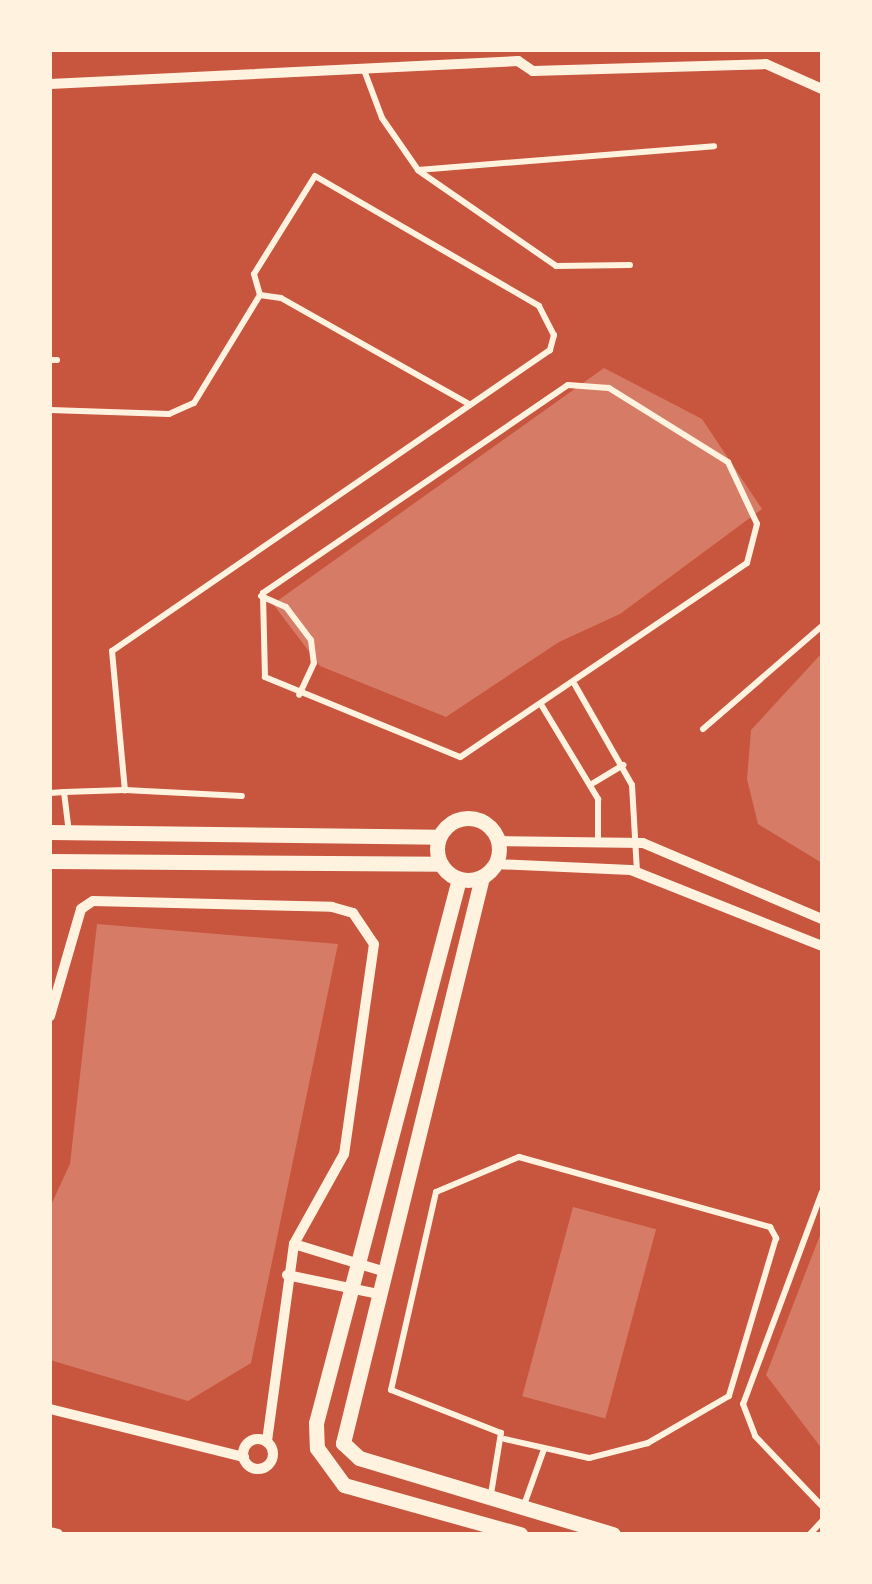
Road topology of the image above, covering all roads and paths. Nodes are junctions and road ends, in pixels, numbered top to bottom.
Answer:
1 (518, 56) edge
2 (364, 70) junction
3 (50, 84) edge
4 (822, 89) edge
5 (714, 146) dead end
6 (418, 170) junction
7 (630, 265) dead end
8 (260, 295) junction
9 (469, 404) junction
10 (50, 410) edge
11 (261, 596) junction
12 (822, 626) edge
13 (575, 684) junction
14 (299, 695) junction
15 (542, 706) junction
16 (703, 729) dead end
17 (623, 765) junction
18 (590, 785) junction
19 (125, 790) junction
20 (64, 792) junction
21 (50, 793) edge
22 (242, 796) dead end
23 (50, 832) edge
24 (69, 832) junction
25 (440, 836) junction
26 (598, 840) junction
27 (497, 841) junction
28 (635, 842) junction
29 (50, 861) edge
30 (440, 864) junction
31 (495, 864) junction
32 (637, 872) junction
33 (482, 877) junction
34 (458, 878) junction
35 (822, 919) edge
36 (822, 946) edge
37 (50, 1016) edge
38 (822, 1192) edge
39 (294, 1244) junction
40 (360, 1264) junction
41 (379, 1270) junction
42 (287, 1275) junction
43 (354, 1288) junction
44 (374, 1293) junction
45 (50, 1409) edge
46 (505, 1439) junction
47 (267, 1442) junction
48 (544, 1450) junction
49 (244, 1457) junction
50 (490, 1498) junction
51 (822, 1506) edge
52 (523, 1508) junction
53 (822, 1521) edge
54 (50, 1532) edge
55 (58, 1534) edge
56 (520, 1534) edge
57 (613, 1534) edge
58 (810, 1534) edge

1 - 2 street
1 - 4 street
2 - 3 street
2 - 6 lane
5 - 6 lane
6 - 7 lane
8 - 9 lane
8 - 9 lane
8 - 10 lane
9 - 19 lane
11 - 13 lane
11 - 14 lane
11 - 14 lane
12 - 16 lane
13 - 15 lane
13 - 17 lane
14 - 15 lane
15 - 18 lane
17 - 18 lane
17 - 28 lane
18 - 26 lane
19 - 20 lane
19 - 22 lane
20 - 21 lane
20 - 24 lane
23 - 24 street
24 - 25 street
25 - 27 street
25 - 30 street
26 - 27 street
26 - 28 street
27 - 31 street
28 - 32 lane
28 - 35 street
29 - 30 street
30 - 34 street
31 - 32 street
31 - 33 street
32 - 36 street
33 - 34 street
33 - 41 street
34 - 40 street
37 - 39 street
38 - 51 lane
39 - 40 street
39 - 42 street
40 - 41 street
40 - 43 street
41 - 44 street
42 - 43 street
42 - 47 street
43 - 44 street
43 - 56 street
44 - 50 street
45 - 49 street
46 - 48 lane
46 - 48 lane
46 - 50 lane
47 - 49 street
47 - 49 street
48 - 52 lane
50 - 52 street
52 - 57 street
53 - 58 lane
54 - 55 street

